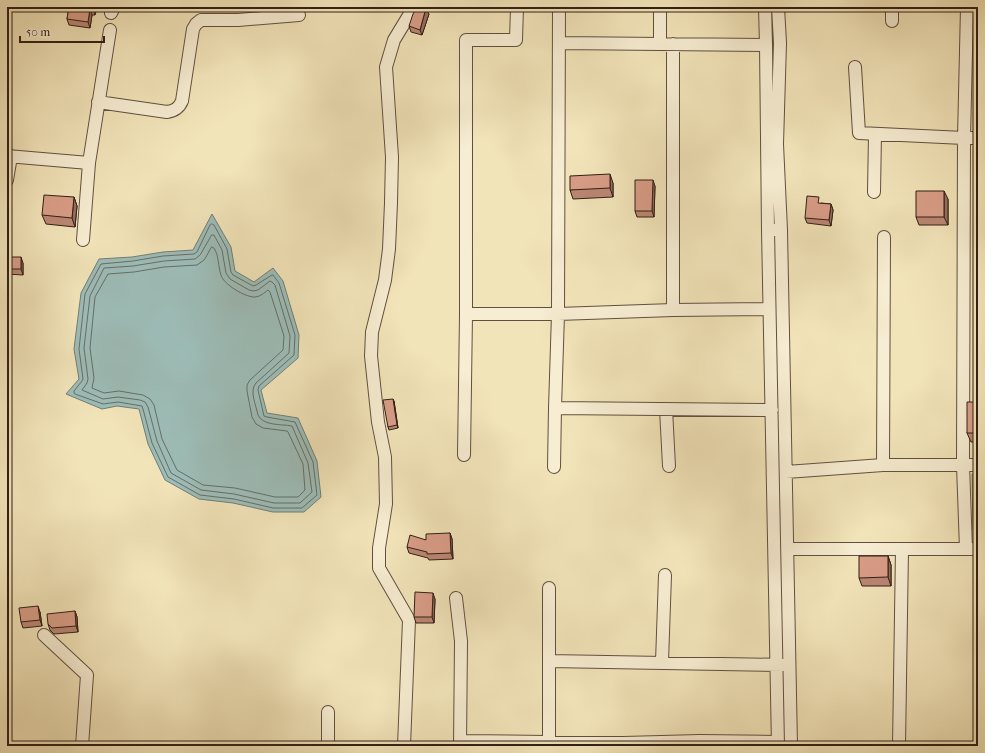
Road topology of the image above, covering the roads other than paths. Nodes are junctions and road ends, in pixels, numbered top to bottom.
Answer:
1 (414, 7) edge
2 (517, 7) edge
3 (559, 7) edge
4 (660, 7) edge
5 (765, 7) edge
6 (778, 7) edge
7 (892, 7) edge
8 (967, 7) edge
9 (299, 15) dead end
10 (892, 21) dead end
11 (110, 30) dead end
12 (559, 43) junction
13 (660, 44) junction
14 (673, 44) junction
15 (766, 45) junction
16 (855, 67) dead end
17 (98, 102) junction
18 (875, 134) junction
19 (964, 138) junction
20 (978, 138) edge
21 (772, 144) junction
22 (9, 156) edge
23 (89, 163) junction
24 (7, 180) edge
25 (874, 192) dead end
26 (768, 230) junction
27 (781, 230) junction
28 (884, 237) dead end
29 (83, 240) dead end
30 (673, 310) junction
31 (769, 310) junction
32 (466, 314) junction
33 (558, 314) junction
34 (555, 408) junction
35 (666, 409) junction
36 (772, 410) junction
37 (464, 455) dead end
38 (883, 464) junction
39 (963, 465) junction
40 (978, 465) edge
41 (669, 466) dead end
42 (554, 467) dead end
43 (786, 472) junction
44 (788, 549) junction
45 (972, 549) edge
46 (902, 550) junction
47 (665, 575) dead end
48 (549, 588) dead end
49 (456, 598) dead end
50 (44, 635) dead end
51 (549, 660) junction
52 (662, 662) junction
53 (776, 665) junction
54 (790, 665) junction
55 (328, 712) dead end
56 (543, 743) edge
57 (460, 744) edge
58 (623, 744) edge
59 (700, 744) edge
60 (778, 744) edge
61 (82, 746) edge
62 (328, 746) edge
63 (404, 746) edge
64 (791, 746) edge
65 (899, 746) edge

1 - 63 street
2 - 32 street
3 - 12 street
4 - 13 street
5 - 15 street
6 - 21 street
7 - 10 street
8 - 19 street
9 - 17 street
11 - 17 street
12 - 13 street
12 - 33 street
13 - 14 street
14 - 15 street
14 - 30 street
15 - 21 street
16 - 18 street
17 - 23 street
18 - 19 street
18 - 25 street
19 - 20 street
19 - 39 street
21 - 26 street
21 - 27 street
22 - 23 street
22 - 24 street
23 - 29 street
26 - 27 street
26 - 31 street
27 - 43 street
28 - 38 street
30 - 31 street
30 - 33 street
31 - 36 street
32 - 33 street
32 - 37 street
33 - 34 street
34 - 35 street
34 - 42 street
35 - 36 street
35 - 41 street
36 - 53 street
38 - 39 street
38 - 43 street
39 - 40 street
39 - 45 street
43 - 44 street
44 - 46 street
44 - 54 street
45 - 46 street
46 - 65 street
47 - 52 street
48 - 51 street
49 - 57 street
50 - 61 street
51 - 52 street
51 - 56 street
52 - 53 street
53 - 54 street
53 - 60 street
54 - 64 street
55 - 62 street
56 - 57 street
56 - 58 street
58 - 59 street
59 - 60 street

